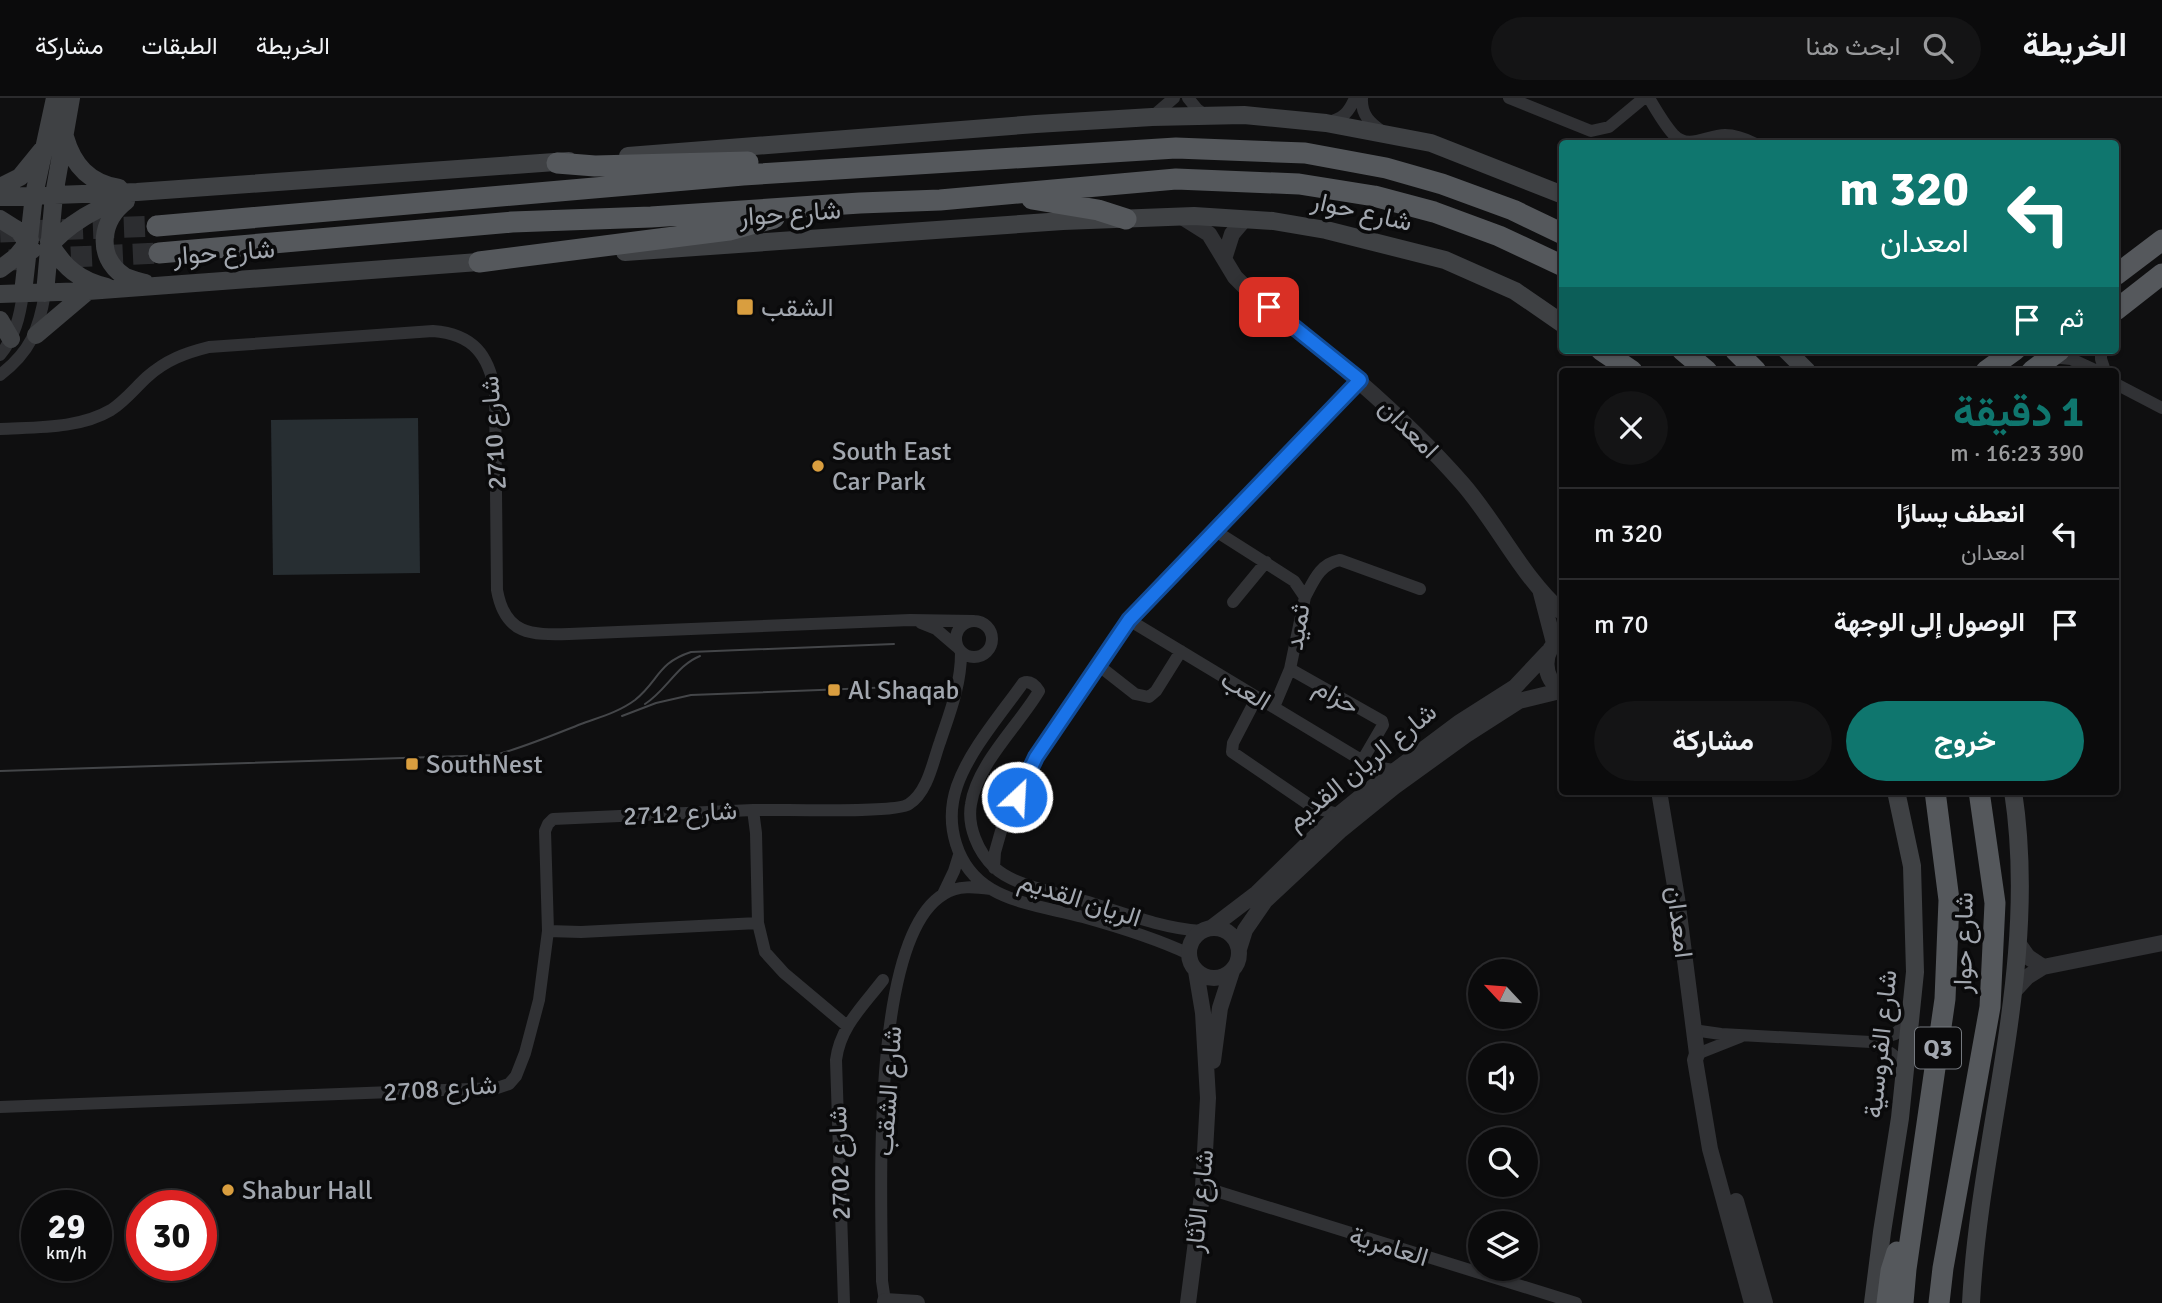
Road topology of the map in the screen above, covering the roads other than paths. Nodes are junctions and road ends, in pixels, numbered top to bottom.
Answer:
1 (55, 98) edge
2 (71, 98) edge
3 (1174, 98) edge
4 (1188, 98) edge
5 (1355, 98) edge
6 (1362, 98) edge
7 (1509, 98) edge
8 (1646, 98) edge
9 (1205, 115) junction
10 (1152, 117) junction
11 (1326, 123) junction
12 (1383, 132) junction
13 (64, 133) junction
14 (1682, 140) edge
15 (1707, 140) edge
16 (1747, 140) edge
17 (44, 147) junction
18 (557, 163) junction
19 (830, 170) junction
20 (0, 187) edge
21 (136, 192) junction
22 (1559, 193) edge
23 (34, 195) junction
24 (54, 195) junction
25 (1003, 195) junction
26 (0, 197) edge
27 (830, 205) junction
28 (1182, 217) junction
29 (0, 219) edge
30 (1125, 219) junction
31 (1243, 220) junction
32 (42, 223) junction
33 (157, 226) tunnel mouth
34 (1559, 232) edge
35 (2162, 240) edge
36 (29, 242) junction
37 (51, 245) junction
38 (159, 253) tunnel mouth
39 (1225, 257) junction
40 (38, 262) junction
41 (479, 262) junction
42 (1559, 264) edge
43 (0, 269) edge
44 (2119, 273) edge
45 (2162, 274) edge
46 (152, 286) junction
47 (114, 289) junction
48 (88, 292) junction
49 (23, 293) junction
50 (45, 293) junction
51 (0, 294) edge
52 (2119, 308) edge
53 (0, 320) edge
54 (1559, 321) edge
55 (36, 335) junction
56 (11, 339) junction
57 (1596, 354) edge
58 (1607, 354) edge
59 (1687, 354) edge
60 (1739, 354) edge
61 (1780, 354) edge
62 (1790, 354) edge
63 (2055, 354) edge
64 (2058, 354) edge
65 (0, 355) edge
66 (1612, 368) edge
67 (1628, 368) edge
68 (1703, 368) edge
69 (1753, 368) edge
70 (1792, 368) edge
71 (1804, 368) edge
72 (2036, 368) edge
73 (2090, 368) edge
74 (0, 375) edge
75 (1360, 380) junction
76 (2119, 386) edge
77 (2162, 408) edge
78 (0, 429) edge
79 (1214, 530) junction
80 (1266, 562) junction
81 (1420, 589) dead end
82 (1541, 593) junction
83 (1306, 597) junction
84 (1233, 602) dead end
85 (1559, 609) edge
86 (910, 620) junction
87 (1129, 620) junction
88 (974, 621) junction
89 (1555, 644) edge
90 (959, 650) junction
91 (1181, 651) junction
92 (982, 656) junction
93 (1098, 665) junction
94 (1290, 669) junction
95 (959, 686) junction
96 (1559, 690) edge
97 (1559, 693) edge
98 (1258, 697) junction
99 (1274, 707) junction
100 (1362, 761) junction
101 (1393, 771) junction
102 (1369, 789) junction
103 (1660, 795) edge
104 (1897, 795) edge
105 (1936, 795) edge
106 (1980, 795) edge
107 (2013, 795) edge
108 (1314, 808) junction
109 (753, 810) junction
110 (1339, 814) junction
111 (1317, 835) junction
112 (959, 855) junction
113 (994, 868) junction
114 (990, 889) junction
115 (943, 894) junction
116 (758, 923) junction
117 (1206, 929) junction
118 (548, 931) junction
119 (2018, 943) junction
120 (2162, 943) edge
121 (1239, 949) junction
122 (1189, 954) junction
123 (2043, 967) junction
124 (1196, 971) junction
125 (1232, 971) junction
126 (883, 981) dead end
127 (2015, 990) junction
128 (1911, 1018) junction
129 (847, 1026) junction
130 (1693, 1030) junction
131 (1744, 1035) junction
132 (1871, 1042) junction
133 (1697, 1054) junction
134 (1905, 1073) junction
135 (1208, 1098) junction
136 (0, 1107) edge
137 (1919, 1180) junction
138 (1203, 1187) junction
139 (1943, 1268) junction
140 (884, 1302) edge
141 (844, 1303) edge
142 (917, 1303) edge
143 (1188, 1303) edge
144 (1576, 1303) edge
145 (1752, 1303) edge
146 (1765, 1303) edge
147 (1873, 1303) edge
148 (1887, 1303) edge
149 (1903, 1303) edge
150 (1940, 1303) edge
151 (1950, 1303) edge
152 (1971, 1303) edge

1 - 17 main road
2 - 13 main road
3 - 10 street
4 - 9 street
5 - 11 street
6 - 12 street
7 - 8 street
8 - 14 street
9 - 10 main road
9 - 11 main road
10 - 18 main road
11 - 12 main road
12 - 22 main road
13 - 21 main road
13 - 24 main road
15 - 16 street
17 - 20 main road
17 - 23 main road
18 - 19 highway
18 - 21 main road
19 - 33 highway, شارع حوار
19 - 34 highway, شارع حوار
21 - 24 main road
21 - 37 main road
21 - 46 main road
23 - 24 main road
23 - 26 main road
23 - 32 main road
23 - 36 main road
24 - 32 main road
24 - 37 main road
25 - 27 highway, شارع حوار
25 - 30 highway
25 - 42 highway, شارع حوار
27 - 38 highway, شارع حوار
27 - 41 highway
28 - 30 main road, شارع حوار
28 - 31 main road, شارع حوار
28 - 39 street, امعدان
29 - 36 main road
30 - 41 main road, شارع حوار
31 - 39 street
31 - 54 main road, شارع حوار
32 - 36 main road
32 - 37 main road
35 - 44 highway
36 - 40 main road
36 - 43 main road
36 - 49 main road
37 - 40 main road
37 - 47 main road
37 - 50 main road
39 - 75 street, امعدان
40 - 49 main road
40 - 50 main road
41 - 46 main road, شارع حوار
45 - 52 highway
46 - 47 main road, شارع حوار
47 - 48 main road, شارع حوار
48 - 50 main road, شارع حوار
48 - 55 main road
49 - 50 main road, شارع حوار
49 - 51 main road, شارع حوار
49 - 56 street
50 - 55 street
53 - 56 main road
55 - 74 street
56 - 65 street
57 - 66 main road
58 - 67 highway
59 - 68 highway
60 - 69 highway
61 - 70 main road
62 - 71 main road
63 - 72 highway
64 - 73 street
75 - 79 street
75 - 82 street, امعدان
76 - 77 street
78 - 86 street, شارع 2710
79 - 80 street, ثميد
79 - 87 street
80 - 83 street, ثميد
80 - 84 street
81 - 83 street
82 - 85 street, امعدان
82 - 89 street, امعدان
83 - 94 street, ثميد
86 - 88 street, شارع 2710
86 - 90 street, شارع 2710
87 - 91 street, العب
87 - 93 street
88 - 90 street
88 - 92 street
89 - 96 street, امعدان
89 - 101 street, شارع الريان القديم
90 - 92 street
90 - 95 street
91 - 93 street
91 - 98 street, العب
92 - 95 street
93 - 113 street
94 - 99 street, ثميد
94 - 100 street, حزام
95 - 109 street
97 - 121 street, شارع الريان القديم
98 - 99 street, العب
98 - 108 street
99 - 100 street, العب
100 - 101 street, العب
100 - 102 street
101 - 102 street, شارع الريان القديم
102 - 110 street, شارع الريان القديم
103 - 130 street, امعدان
104 - 128 main road, شارع الفروسية
105 - 137 highway, شارع حوار / Q3
106 - 139 highway, شارع حوار / Q3
107 - 119 main road
108 - 110 street
108 - 111 street
109 - 116 street, شارع 2712
109 - 118 street, شارع 2712
110 - 111 street, شارع الريان القديم
111 - 117 street, شارع الريان القديم
112 - 113 street, الريان القديم
112 - 114 street, الريان القديم
112 - 115 street, شارع الشقب
113 - 117 street, الريان القديم
114 - 115 street
114 - 122 street, الريان القديم
115 - 140 street, شارع الشقب
116 - 118 street
116 - 129 street, شارع 2712
117 - 121 street
117 - 122 street
118 - 136 street, شارع 2708
119 - 123 street
119 - 127 main road
120 - 123 street
121 - 125 street
122 - 124 street
123 - 127 street
124 - 125 street
124 - 135 street, شارع الآثار
125 - 135 street, شارع الآثار
126 - 129 street
127 - 152 main road
128 - 132 street
128 - 134 main road, شارع الفروسية
129 - 141 street, شارع 2702
130 - 131 street
130 - 133 street, امعدان
131 - 132 street
131 - 133 street
132 - 134 street
133 - 145 street, امعدان
133 - 146 street, امعدان
134 - 147 main road, شارع الفروسية
135 - 138 street, شارع الآثار
137 - 148 highway
137 - 149 highway, شارع حوار / Q3
138 - 143 street, شارع الآثار
138 - 144 street, العامرية
139 - 150 highway, شارع حوار / Q3
139 - 151 highway
140 - 142 street

